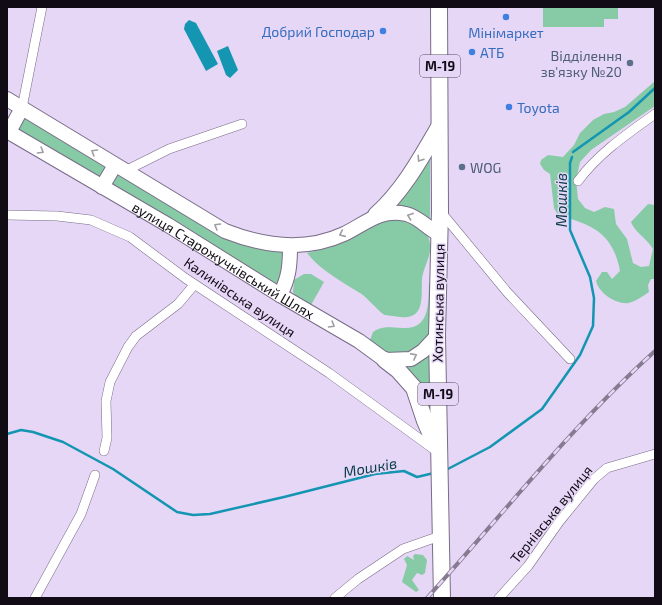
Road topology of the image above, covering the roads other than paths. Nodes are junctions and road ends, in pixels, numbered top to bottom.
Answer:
1 (42, 7) edge
2 (439, 7) edge
3 (7, 100) edge
4 (22, 108) junction
5 (655, 114) edge
6 (242, 124) dead end
7 (440, 126) junction
8 (8, 131) edge
9 (120, 168) junction
10 (578, 182) dead end
11 (102, 187) junction
12 (440, 211) junction
13 (7, 214) edge
14 (376, 215) junction
15 (439, 234) junction
16 (290, 246) junction
17 (194, 284) junction
18 (280, 295) junction
19 (437, 336) junction
20 (570, 359) dead end
21 (385, 360) junction
22 (104, 451) dead end
23 (655, 453) edge
24 (439, 456) junction
25 (95, 476) dead end
26 (440, 536) junction
27 (34, 598) edge
28 (335, 598) edge
29 (442, 598) edge
30 (499, 598) edge

1 - 4 street
2 - 7 highway, Хотинська вулиця / М-19
3 - 4 main road, вулиця Старожучківський Шлях
4 - 8 main road
9 -> 4 main road, вулиця Старожучківський Шлях
5 - 10 street
6 - 9 street
7 - 12 highway, Хотинська вулиця / М-19
7 -> 14 highway
8 -> 11 main road, вулиця Старожучківський Шлях
9 - 11 main road
16 -> 9 main road, вулиця Старожучківський Шлях
11 - 18 main road, вулиця Старожучківський Шлях
12 - 15 highway, Хотинська вулиця / М-19
12 - 20 street
13 - 17 street, Калинівська вулиця
15 -> 14 main road, вулиця Старожучківський Шлях
14 -> 16 main road, вулиця Старожучківський Шлях
15 - 19 highway, Хотинська вулиця / М-19
16 - 18 main road
17 - 22 street
17 - 24 street, Калинівська вулиця
18 -> 21 main road, вулиця Старожучківський Шлях
21 -> 19 main road
19 - 24 highway, Хотинська вулиця / М-19
21 - 24 highway
23 - 30 street, Тернівська вулиця
24 - 26 highway, Хотинська вулиця / М-19
25 - 27 street
26 - 28 street
26 - 29 highway, Хотинська вулиця / М-19

